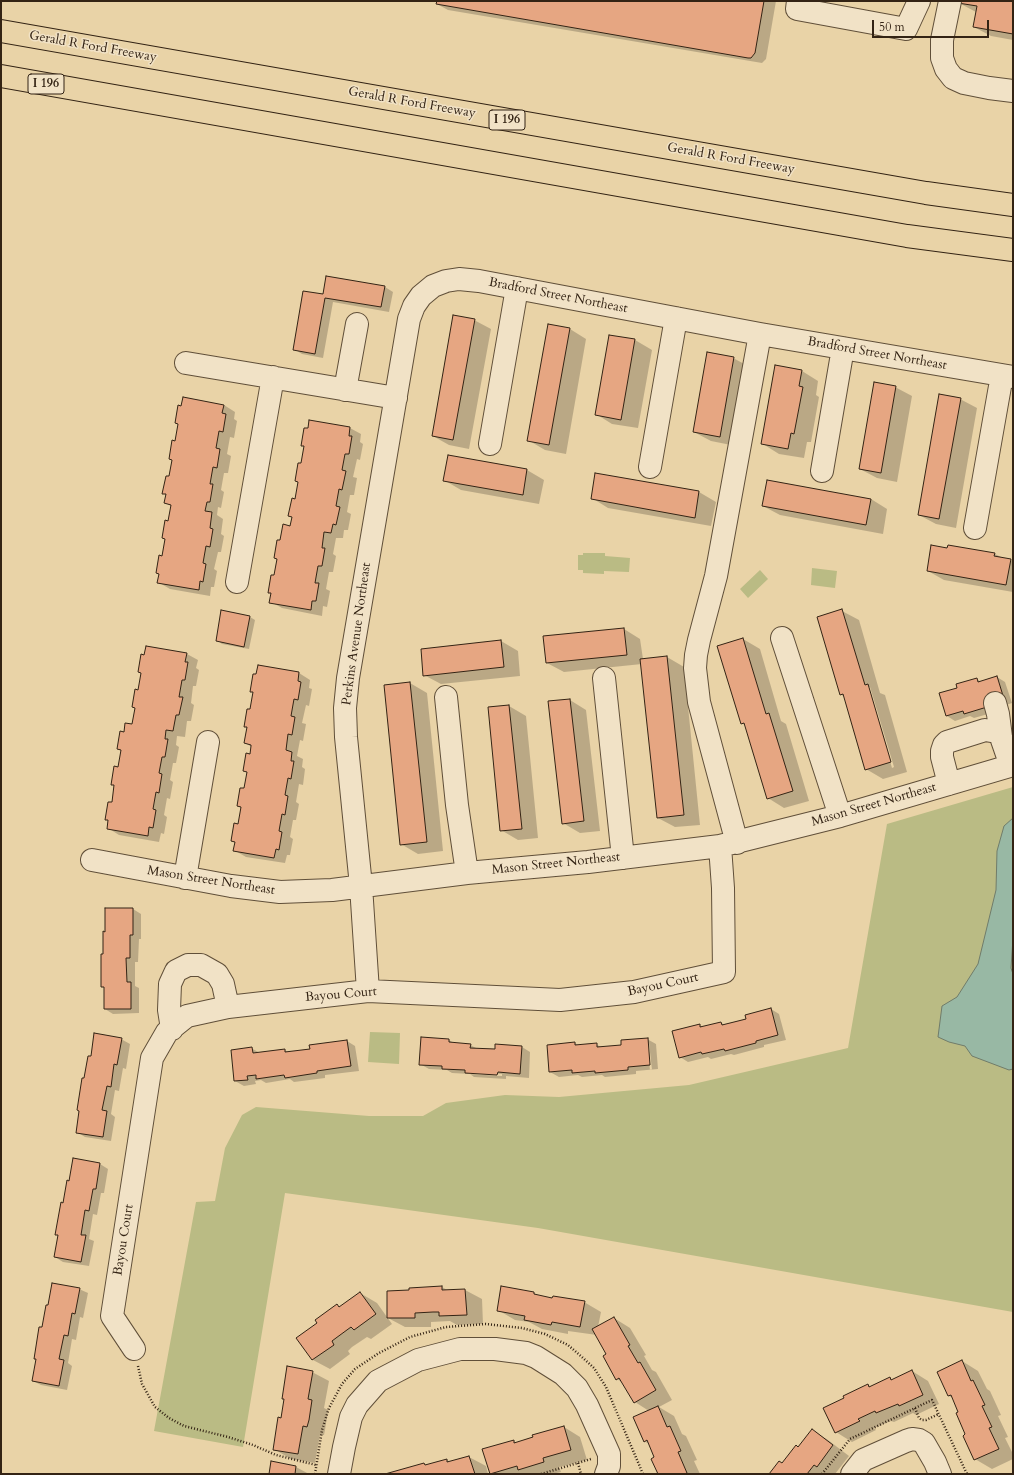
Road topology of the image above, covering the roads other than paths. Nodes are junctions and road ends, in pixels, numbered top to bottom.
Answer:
1 (798, 1) edge
2 (919, 1) edge
3 (950, 1) edge
4 (1, 31) edge
5 (1, 76) edge
6 (1013, 91) edge
7 (1013, 205) edge
8 (1013, 250) edge
9 (517, 288) junction
10 (676, 318) junction
11 (357, 324) dead end
12 (760, 334) junction
13 (843, 348) junction
14 (186, 363) dead end
15 (1007, 376) edge
16 (273, 377) junction
17 (345, 390) junction
18 (396, 398) junction
19 (490, 444) dead end
20 (650, 467) dead end
21 (822, 471) dead end
22 (975, 528) dead end
23 (237, 582) dead end
24 (782, 638) dead end
25 (604, 678) dead end
26 (446, 697) dead end
27 (995, 703) dead end
28 (1002, 737) junction
29 (208, 742) dead end
30 (1012, 765) edge
31 (949, 784) junction
32 (840, 816) junction
33 (728, 844) junction
34 (623, 858) junction
35 (92, 860) dead end
36 (467, 873) junction
37 (185, 878) junction
38 (361, 886) junction
39 (368, 991) junction
40 (228, 1007) junction
41 (172, 1028) junction
42 (134, 1349) road end
43 (607, 1464) edge
44 (339, 1474) edge
45 (852, 1474) edge
46 (940, 1474) edge

1 - 2 street
3 - 6 street
4 - 7 highway, Gerald R Ford Freeway / I 196
5 - 8 highway, I 196
9 - 10 street, Bradford Street Northeast
9 - 18 street, Bradford Street Northeast
9 - 19 street
10 - 12 street, Bradford Street Northeast
10 - 20 street
11 - 17 street
12 - 13 street, Bradford Street Northeast
12 - 33 street
13 - 15 street, Bradford Street Northeast
13 - 21 street
14 - 16 street
15 - 22 street
16 - 17 street
16 - 23 street
17 - 18 street
18 - 38 street, Perkins Avenue Northeast
24 - 32 street
25 - 34 street
26 - 36 street
27 - 28 street
28 - 30 street
28 - 31 street
29 - 37 street
30 - 31 street, Mason Street Northeast
31 - 32 street, Mason Street Northeast
32 - 33 street, Mason Street Northeast
33 - 34 street, Mason Street Northeast
33 - 39 street, Bayou Court
34 - 36 street, Mason Street Northeast
35 - 37 street, Mason Street Northeast
36 - 38 street, Mason Street Northeast
37 - 38 street, Mason Street Northeast
38 - 39 street, Perkins Avenue Northeast
39 - 40 street, Bayou Court
40 - 41 street, Bayou Court
40 - 41 street
41 - 42 street, Bayou Court
43 - 44 street
45 - 46 street

